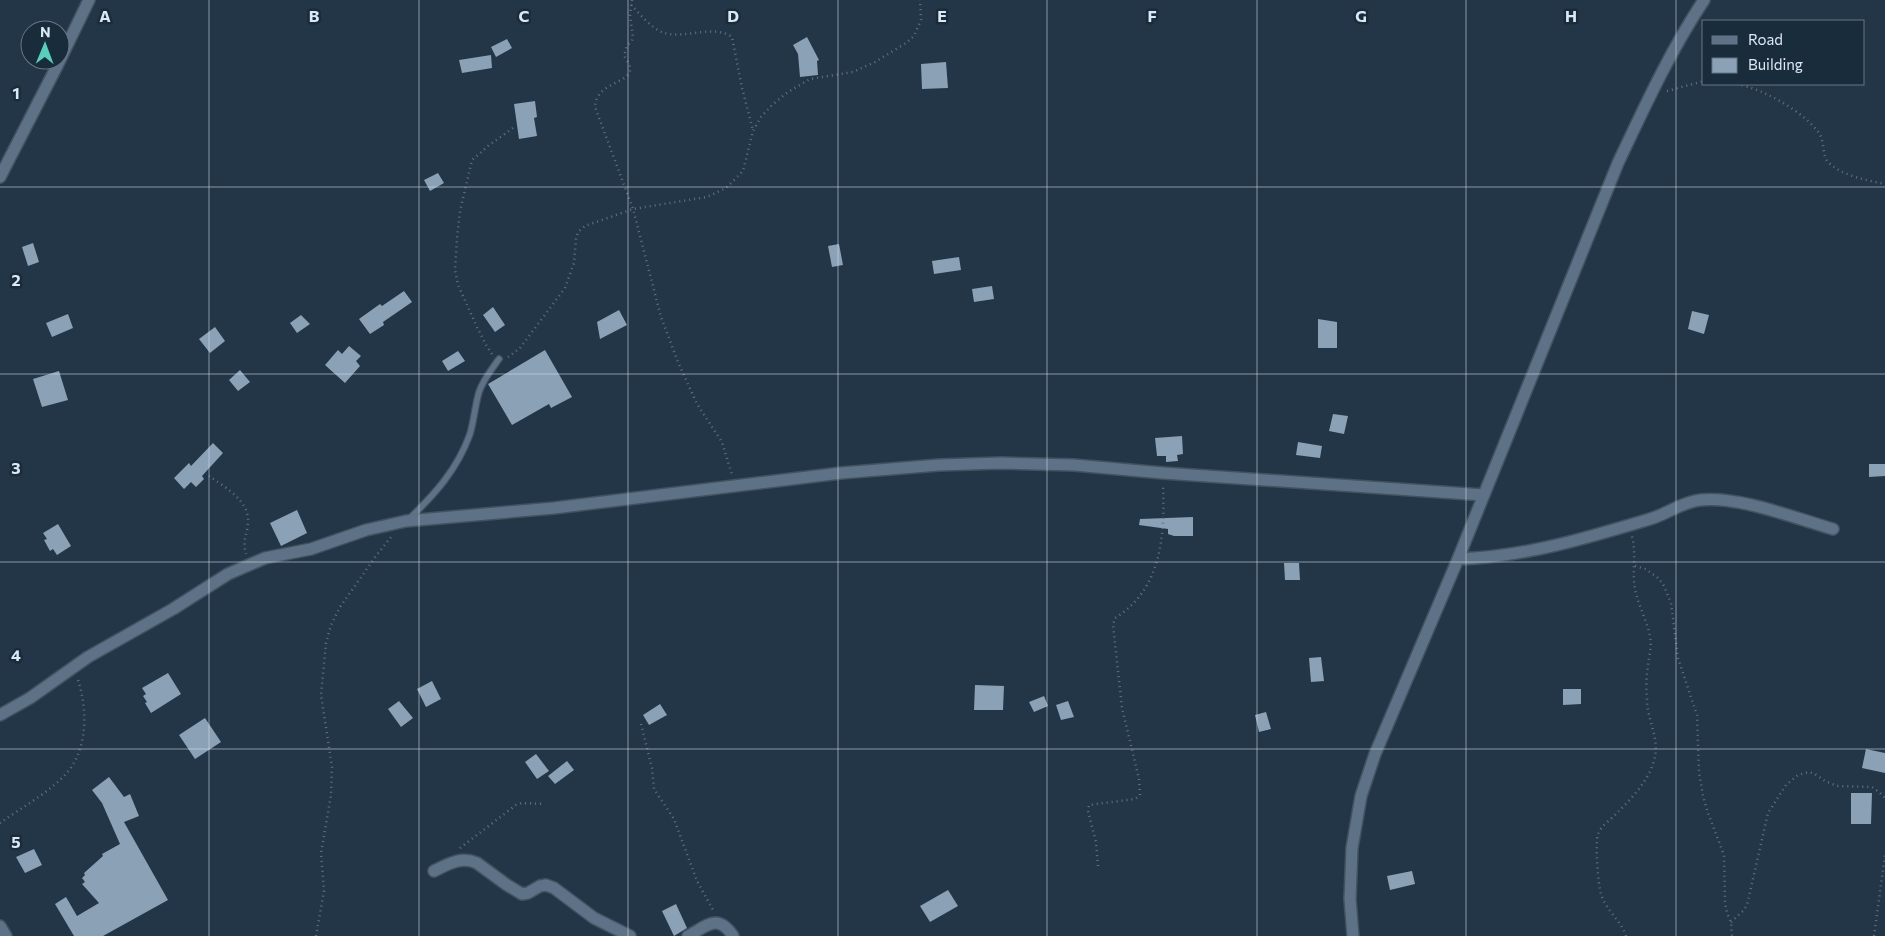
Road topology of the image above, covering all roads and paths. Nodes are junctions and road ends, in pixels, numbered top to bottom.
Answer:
1 (89, 0) edge
2 (632, 0) edge
3 (920, 0) edge
4 (1704, 0) edge
5 (631, 5) junction
6 (1702, 82) edge
7 (1740, 85) edge
8 (1646, 104) junction
9 (513, 128) dead end
10 (753, 131) junction
11 (0, 177) edge
12 (1885, 184) edge
13 (633, 209) junction
14 (499, 359) junction
15 (1163, 473) junction
16 (209, 476) dead end
17 (736, 486) junction
18 (1484, 495) junction
19 (406, 521) junction
20 (1628, 525) junction
21 (1833, 528) dead end
22 (1458, 560) junction
23 (249, 564) junction
24 (1635, 566) junction
25 (74, 668) junction
26 (0, 715) edge
27 (641, 724) dead end
28 (1885, 798) edge
29 (545, 804) dead end
30 (0, 823) edge
31 (1885, 855) edge
32 (450, 864) junction
33 (1098, 866) dead end
34 (434, 871) dead end
35 (1731, 922) junction
36 (722, 924) junction
37 (0, 926) edge
38 (6, 936) edge
39 (316, 936) edge
40 (630, 936) edge
41 (688, 936) edge
42 (733, 936) edge
43 (1353, 936) edge
44 (1626, 936) edge
45 (1732, 936) edge
46 (1874, 936) edge

1 - 11 street
2 - 5 path
3 - 10 path
4 - 8 street
5 - 10 path
5 - 13 path
6 - 8 path
7 - 12 path
8 - 18 street
9 - 14 path
10 - 13 path
13 - 14 path
13 - 17 path
14 - 19 lane
15 - 17 street
15 - 18 street
15 - 33 path
16 - 23 path
17 - 19 street
18 - 22 street
19 - 23 street
19 - 39 path
20 - 21 street
20 - 22 street
20 - 24 path
22 - 43 street
23 - 25 street
24 - 35 path
24 - 44 path
25 - 26 street
25 - 30 path
27 - 36 path
28 - 35 path
29 - 32 path
31 - 46 path
32 - 34 street
32 - 40 street
35 - 45 path
36 - 41 street
36 - 42 street
37 - 38 street

